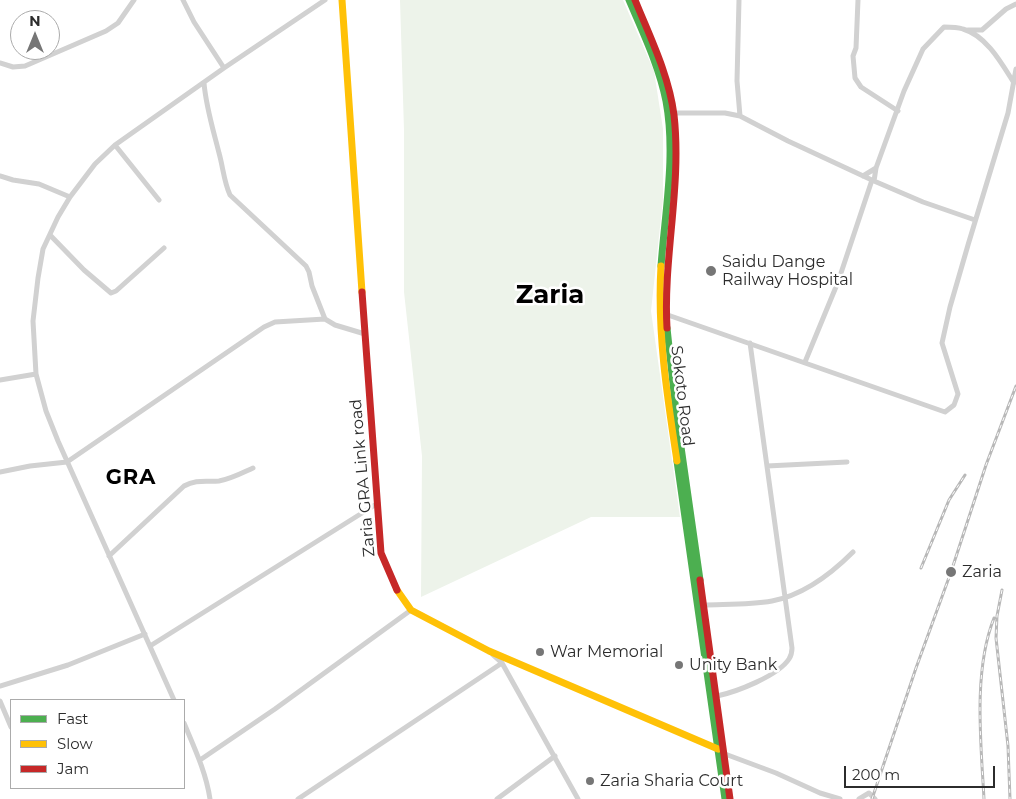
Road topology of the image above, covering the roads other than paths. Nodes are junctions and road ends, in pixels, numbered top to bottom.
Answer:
1 (134, 0) edge
2 (183, 0) edge
3 (325, 0) edge
4 (342, 0) edge
5 (629, 0) edge
6 (635, 0) edge
7 (739, 0) edge
8 (858, 0) edge
9 (1016, 4) edge
10 (968, 30) junction
11 (0, 63) edge
12 (224, 68) junction
13 (1016, 69) edge
14 (204, 83) junction
15 (1014, 83) junction
16 (898, 111) junction
17 (674, 113) junction
18 (740, 116) junction
19 (115, 146) junction
20 (876, 168) junction
21 (0, 176) edge
22 (863, 176) junction
23 (873, 180) junction
24 (70, 197) junction
25 (159, 200) dead end
26 (975, 220) junction
27 (50, 235) junction
28 (164, 248) dead end
29 (665, 314) junction
30 (325, 319) junction
31 (365, 334) junction
32 (750, 343) junction
33 (805, 362) junction
34 (36, 374) junction
35 (0, 380) edge
36 (67, 462) junction
37 (847, 462) dead end
38 (767, 466) junction
39 (253, 468) dead end
40 (0, 472) edge
41 (378, 503) junction
42 (853, 552) dead end
43 (109, 556) junction
44 (786, 597) junction
45 (704, 605) junction
46 (411, 610) junction
47 (144, 634) junction
48 (150, 646) junction
49 (489, 651) junction
50 (502, 663) junction
51 (0, 686) edge
52 (717, 696) junction
53 (174, 699) edge
54 (0, 701) edge
55 (10, 724) edge
56 (185, 725) edge
57 (718, 749) junction
58 (725, 754) junction
59 (555, 756) junction
60 (200, 760) junction
61 (210, 799) edge
62 (298, 799) edge
63 (497, 799) edge
64 (578, 799) edge
65 (724, 799) edge
66 (730, 799) edge
67 (840, 799) edge
68 (859, 799) edge
69 (875, 799) edge

1 - 11 street
2 - 12 street
3 - 12 street
4 - 31 main road, Zaria GRA Link road
5 - 57 main road, Sokoto Road
6 - 17 main road, Sokoto Road
7 - 18 street
8 - 16 street
9 - 10 street
10 - 15 street
10 - 16 street
12 - 14 street
13 - 15 street
14 - 19 street
14 - 30 street
15 - 26 street
16 - 20 street
17 - 18 street
17 - 29 main road, Sokoto Road
18 - 22 street
19 - 24 street
19 - 25 street
20 - 22 street
20 - 23 street
21 - 24 street
22 - 23 street
23 - 26 street
23 - 33 street
24 - 27 street
26 - 33 street
27 - 28 street
27 - 34 street
29 - 32 street
29 - 45 main road, Sokoto Road
30 - 31 street
30 - 36 street
31 - 41 main road, Zaria GRA Link road
32 - 33 street
32 - 38 street
34 - 35 street
34 - 36 street
36 - 40 street
36 - 43 street
37 - 38 street
38 - 44 street
39 - 43 street
41 - 46 main road, Zaria GRA Link road
41 - 48 street
42 - 44 street
43 - 47 street
44 - 45 street
44 - 52 street
45 - 52 main road, Sokoto Road
46 - 49 main road, Zaria GRA Link road
46 - 60 street
47 - 48 street
47 - 51 street
48 - 53 street
49 - 50 street
49 - 57 main road, Zaria GRA Link road
50 - 59 street
50 - 62 street
52 - 58 main road, Sokoto Road
54 - 55 street
56 - 60 street
57 - 65 main road, Sokoto Road
58 - 66 main road, Sokoto Road
58 - 67 street
59 - 63 street
59 - 64 street
60 - 61 street
68 - 69 street

